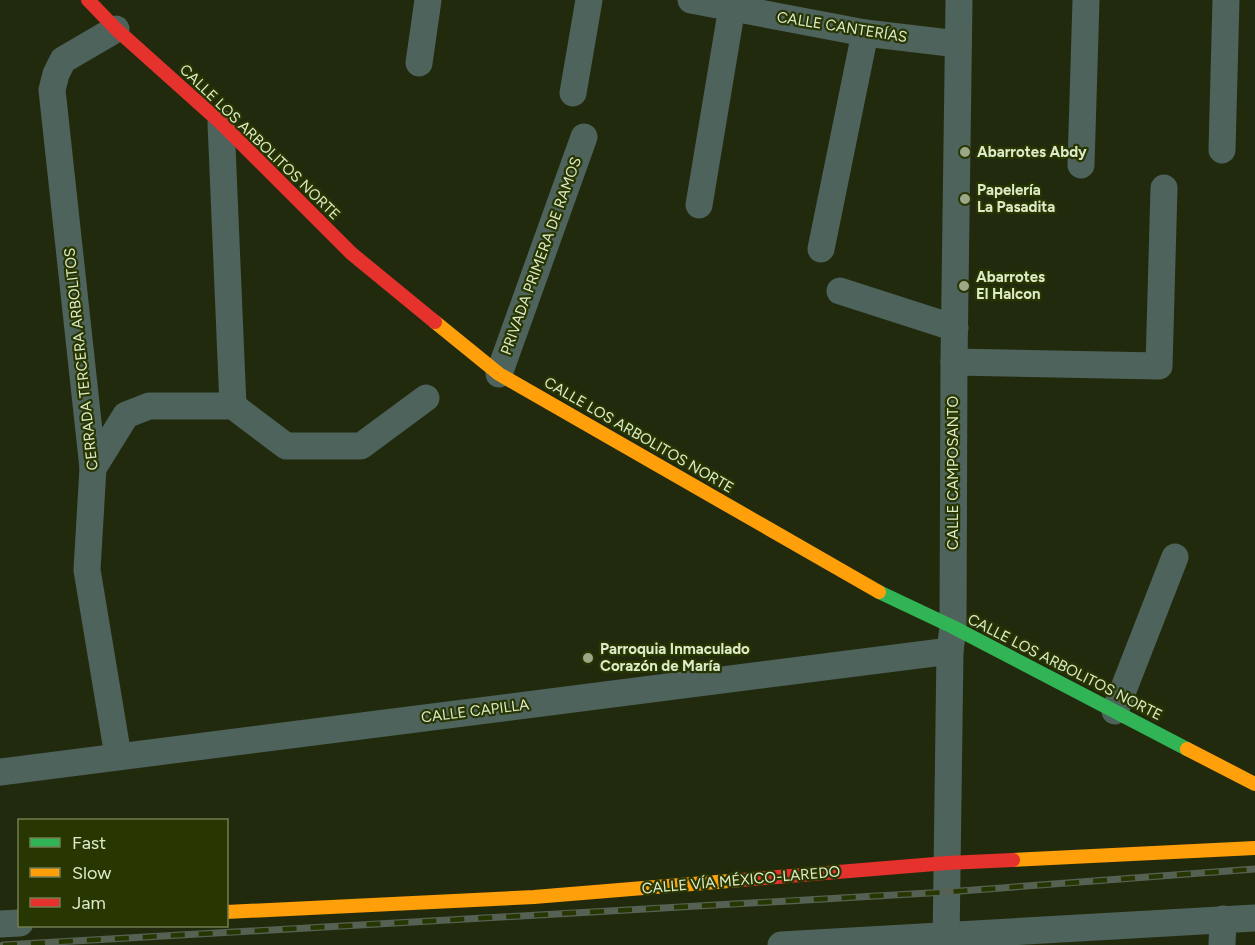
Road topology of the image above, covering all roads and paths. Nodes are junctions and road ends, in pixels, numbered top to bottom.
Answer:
1 (88, 0) edge
2 (428, 0) edge
3 (589, 0) edge
4 (691, 0) edge
5 (959, 0) edge
6 (1086, 0) edge
7 (1226, 0) edge
8 (732, 7) junction
9 (116, 29) junction
10 (865, 33) junction
11 (958, 44) junction
12 (419, 63) dead end
13 (573, 93) dead end
14 (221, 123) junction
15 (584, 137) dead end
16 (1222, 150) dead end
17 (1082, 165) dead end
18 (1164, 188) dead end
19 (699, 205) dead end
20 (821, 249) dead end
21 (840, 291) dead end
22 (955, 327) junction
23 (954, 362) junction
24 (498, 374) junction
25 (426, 398) dead end
26 (233, 406) junction
27 (93, 468) junction
28 (1175, 557) dead end
29 (951, 639) junction
30 (1115, 711) junction
31 (118, 756) junction
32 (0, 772) edge
33 (1255, 784) edge
34 (1255, 848) edge
35 (947, 863) junction
36 (228, 912) edge
37 (1255, 918) edge
38 (18, 923) edge
39 (0, 924) edge
40 (1222, 932) edge
41 (946, 940) edge
42 (781, 945) edge

1 - 9 street, CALLE LOS ARBOLITOS NORTE
2 - 12 street
3 - 13 street
4 - 8 street, CALLE CANTERÍAS
5 - 11 street, CALLE CAMPOSANTO
6 - 17 street
7 - 16 street
8 - 10 street, CALLE CANTERÍAS
8 - 19 street
9 - 14 street, CALLE LOS ARBOLITOS NORTE
9 - 27 street, CERRADA TERCERA ARBOLITOS
10 - 11 street, CALLE CANTERÍAS
10 - 20 street
11 - 22 street, CALLE CAMPOSANTO
14 - 24 street, CALLE LOS ARBOLITOS NORTE
14 - 26 street
15 - 24 street, PRIVADA PRIMERA DE RAMOS
18 - 23 street
21 - 22 street
22 - 23 street, CALLE CAMPOSANTO
23 - 29 street, CALLE CAMPOSANTO
24 - 29 street, CALLE LOS ARBOLITOS NORTE
25 - 26 street
26 - 27 street
27 - 31 street, CERRADA TERCERA ARBOLITOS
28 - 30 street
29 - 30 street, CALLE LOS ARBOLITOS NORTE
29 - 31 street, CALLE CAPILLA
29 - 35 street, CALLE CAMPOSANTO
30 - 33 street, CALLE LOS ARBOLITOS NORTE
31 - 32 street, CALLE CAPILLA
34 - 35 street, CALLE VÍA MÉXICO-LAREDO
35 - 36 street, CALLE VÍA MÉXICO-LAREDO
35 - 41 street, CALLE CAMPOSANTO
37 - 40 street
38 - 39 street
40 - 41 street
41 - 42 street

